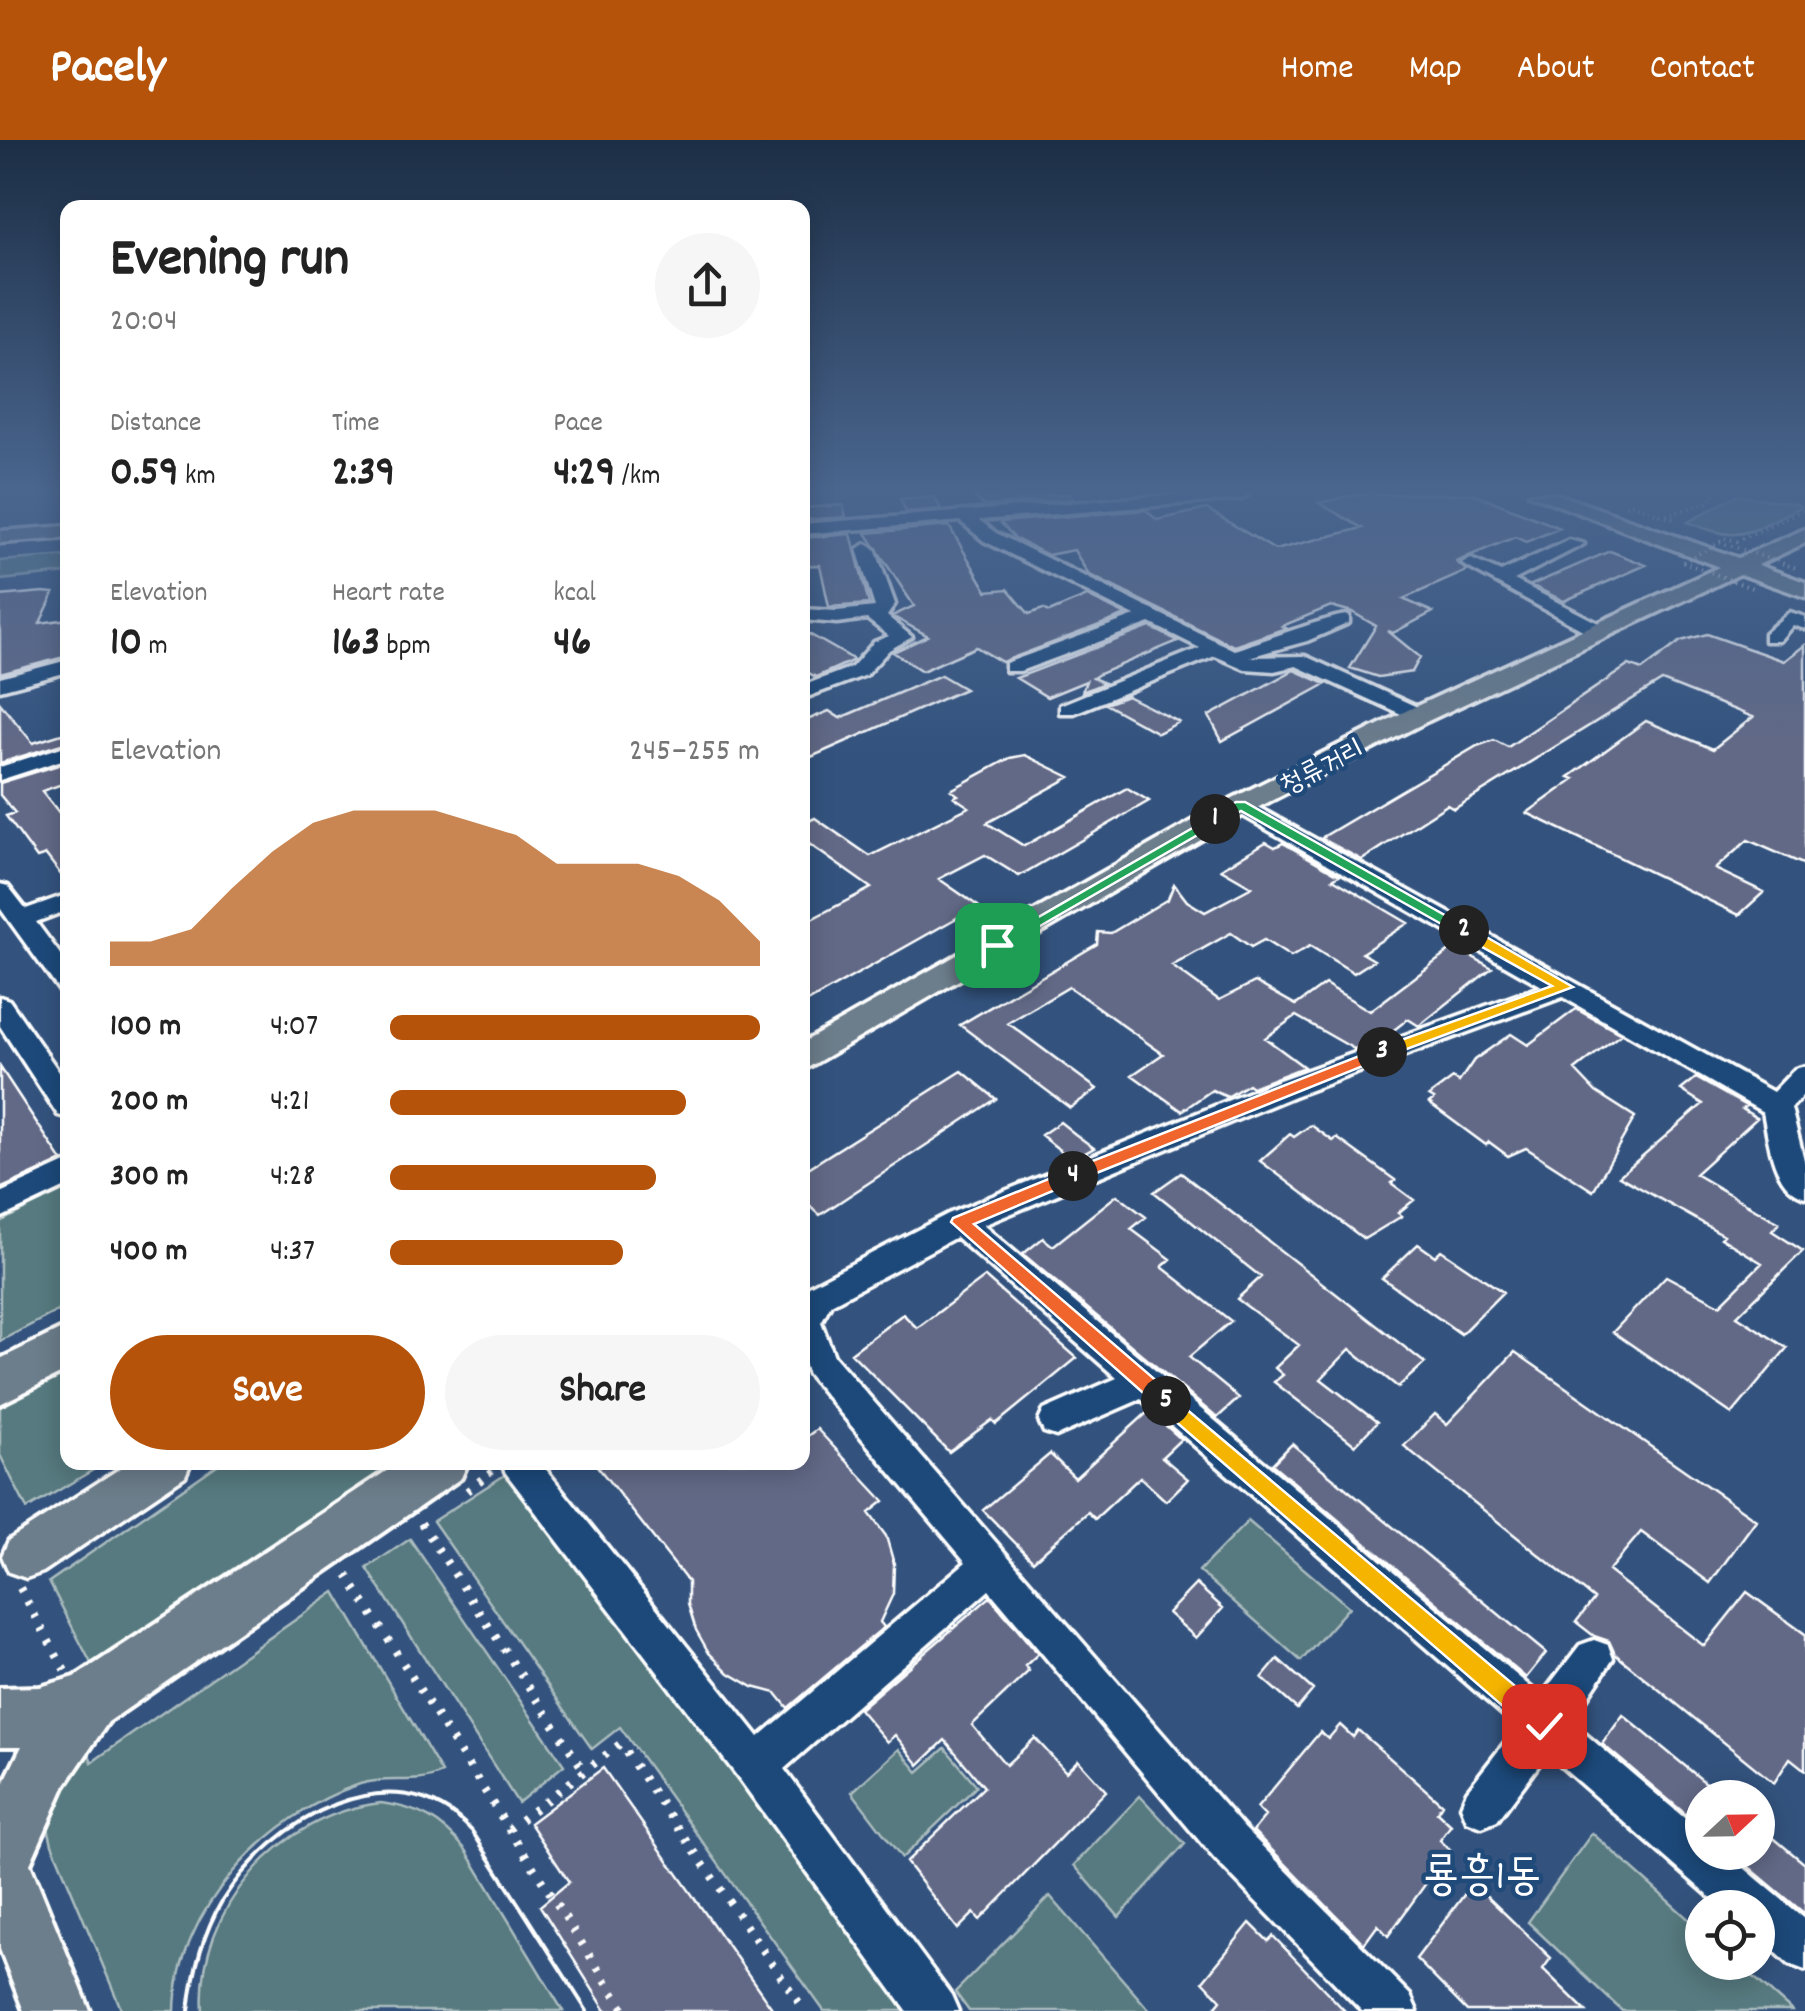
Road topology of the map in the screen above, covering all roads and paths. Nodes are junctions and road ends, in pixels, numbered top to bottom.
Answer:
1 (878, 581) edge
2 (1077, 581) edge
3 (1504, 581) edge
4 (1732, 581) edge
5 (810, 614) edge
6 (872, 614) junction
7 (1150, 617) junction
8 (1342, 619) dead end
9 (1805, 622) edge
10 (1598, 630) junction
11 (1772, 638) dead end
12 (1223, 653) junction
13 (1012, 667) dead end
14 (60, 668) edge
15 (0, 684) edge
16 (810, 690) edge
17 (1067, 709) dead end
18 (1420, 715) junction
19 (60, 753) edge
20 (0, 774) edge
21 (1241, 805) junction
22 (0, 891) edge
23 (60, 904) edge
24 (22, 919) junction
25 (60, 973) edge
26 (1566, 987) junction
27 (0, 1006) edge
28 (810, 1054) edge
29 (1805, 1076) edge
30 (60, 1096) edge
31 (1776, 1106) junction
32 (60, 1177) edge
33 (1805, 1186) edge
34 (0, 1206) edge
35 (960, 1222) junction
36 (810, 1313) edge
37 (810, 1336) edge
38 (60, 1350) edge
39 (1141, 1379) junction
40 (0, 1383) edge
41 (1056, 1421) dead end
42 (157, 1470) edge
43 (431, 1470) edge
44 (524, 1470) edge
45 (421, 1522) dead end
46 (26, 1556) dead end
47 (992, 1563) junction
48 (347, 1575) dead end
49 (1594, 1660) dead end
50 (88, 1702) junction
51 (0, 1717) edge
52 (1544, 1726) junction
53 (756, 1766) junction
54 (584, 1771) junction
55 (1482, 1806) dead end
56 (509, 1829) junction
57 (0, 1860) edge
58 (0, 1868) edge
59 (1736, 1890) edge
60 (1775, 1923) edge
61 (1805, 1948) edge
62 (57, 2011) edge
63 (626, 2011) edge
64 (805, 2011) edge
65 (936, 2011) edge
66 (1394, 2011) edge

1 - 6 street
2 - 7 street
3 - 10 street
4 - 10 main road, 청류거리
5 - 6 street
6 - 16 street
7 - 12 street
7 - 13 street
8 - 12 street
9 - 11 street
10 - 18 main road, 청류거리
12 - 17 street
12 - 18 street
14 - 15 street
18 - 21 main road, 청류거리
19 - 20 street
21 - 26 street
21 - 28 main road, 청류거리
22 - 24 street
23 - 24 street
24 - 25 street
26 - 31 street
26 - 35 street
27 - 30 street
29 - 31 street
31 - 33 street
32 - 34 street
35 - 36 street
35 - 39 street
37 - 47 street
38 - 40 highway
39 - 41 street
39 - 52 street
42 - 46 main road
43 - 50 highway
44 - 53 street
45 - 54 path
47 - 53 street
47 - 66 street
48 - 56 path
49 - 52 street
50 - 51 highway
50 - 57 highway
52 - 55 street
52 - 59 street
53 - 65 street
54 - 56 path
54 - 64 path
56 - 63 path
58 - 62 highway
60 - 61 street

